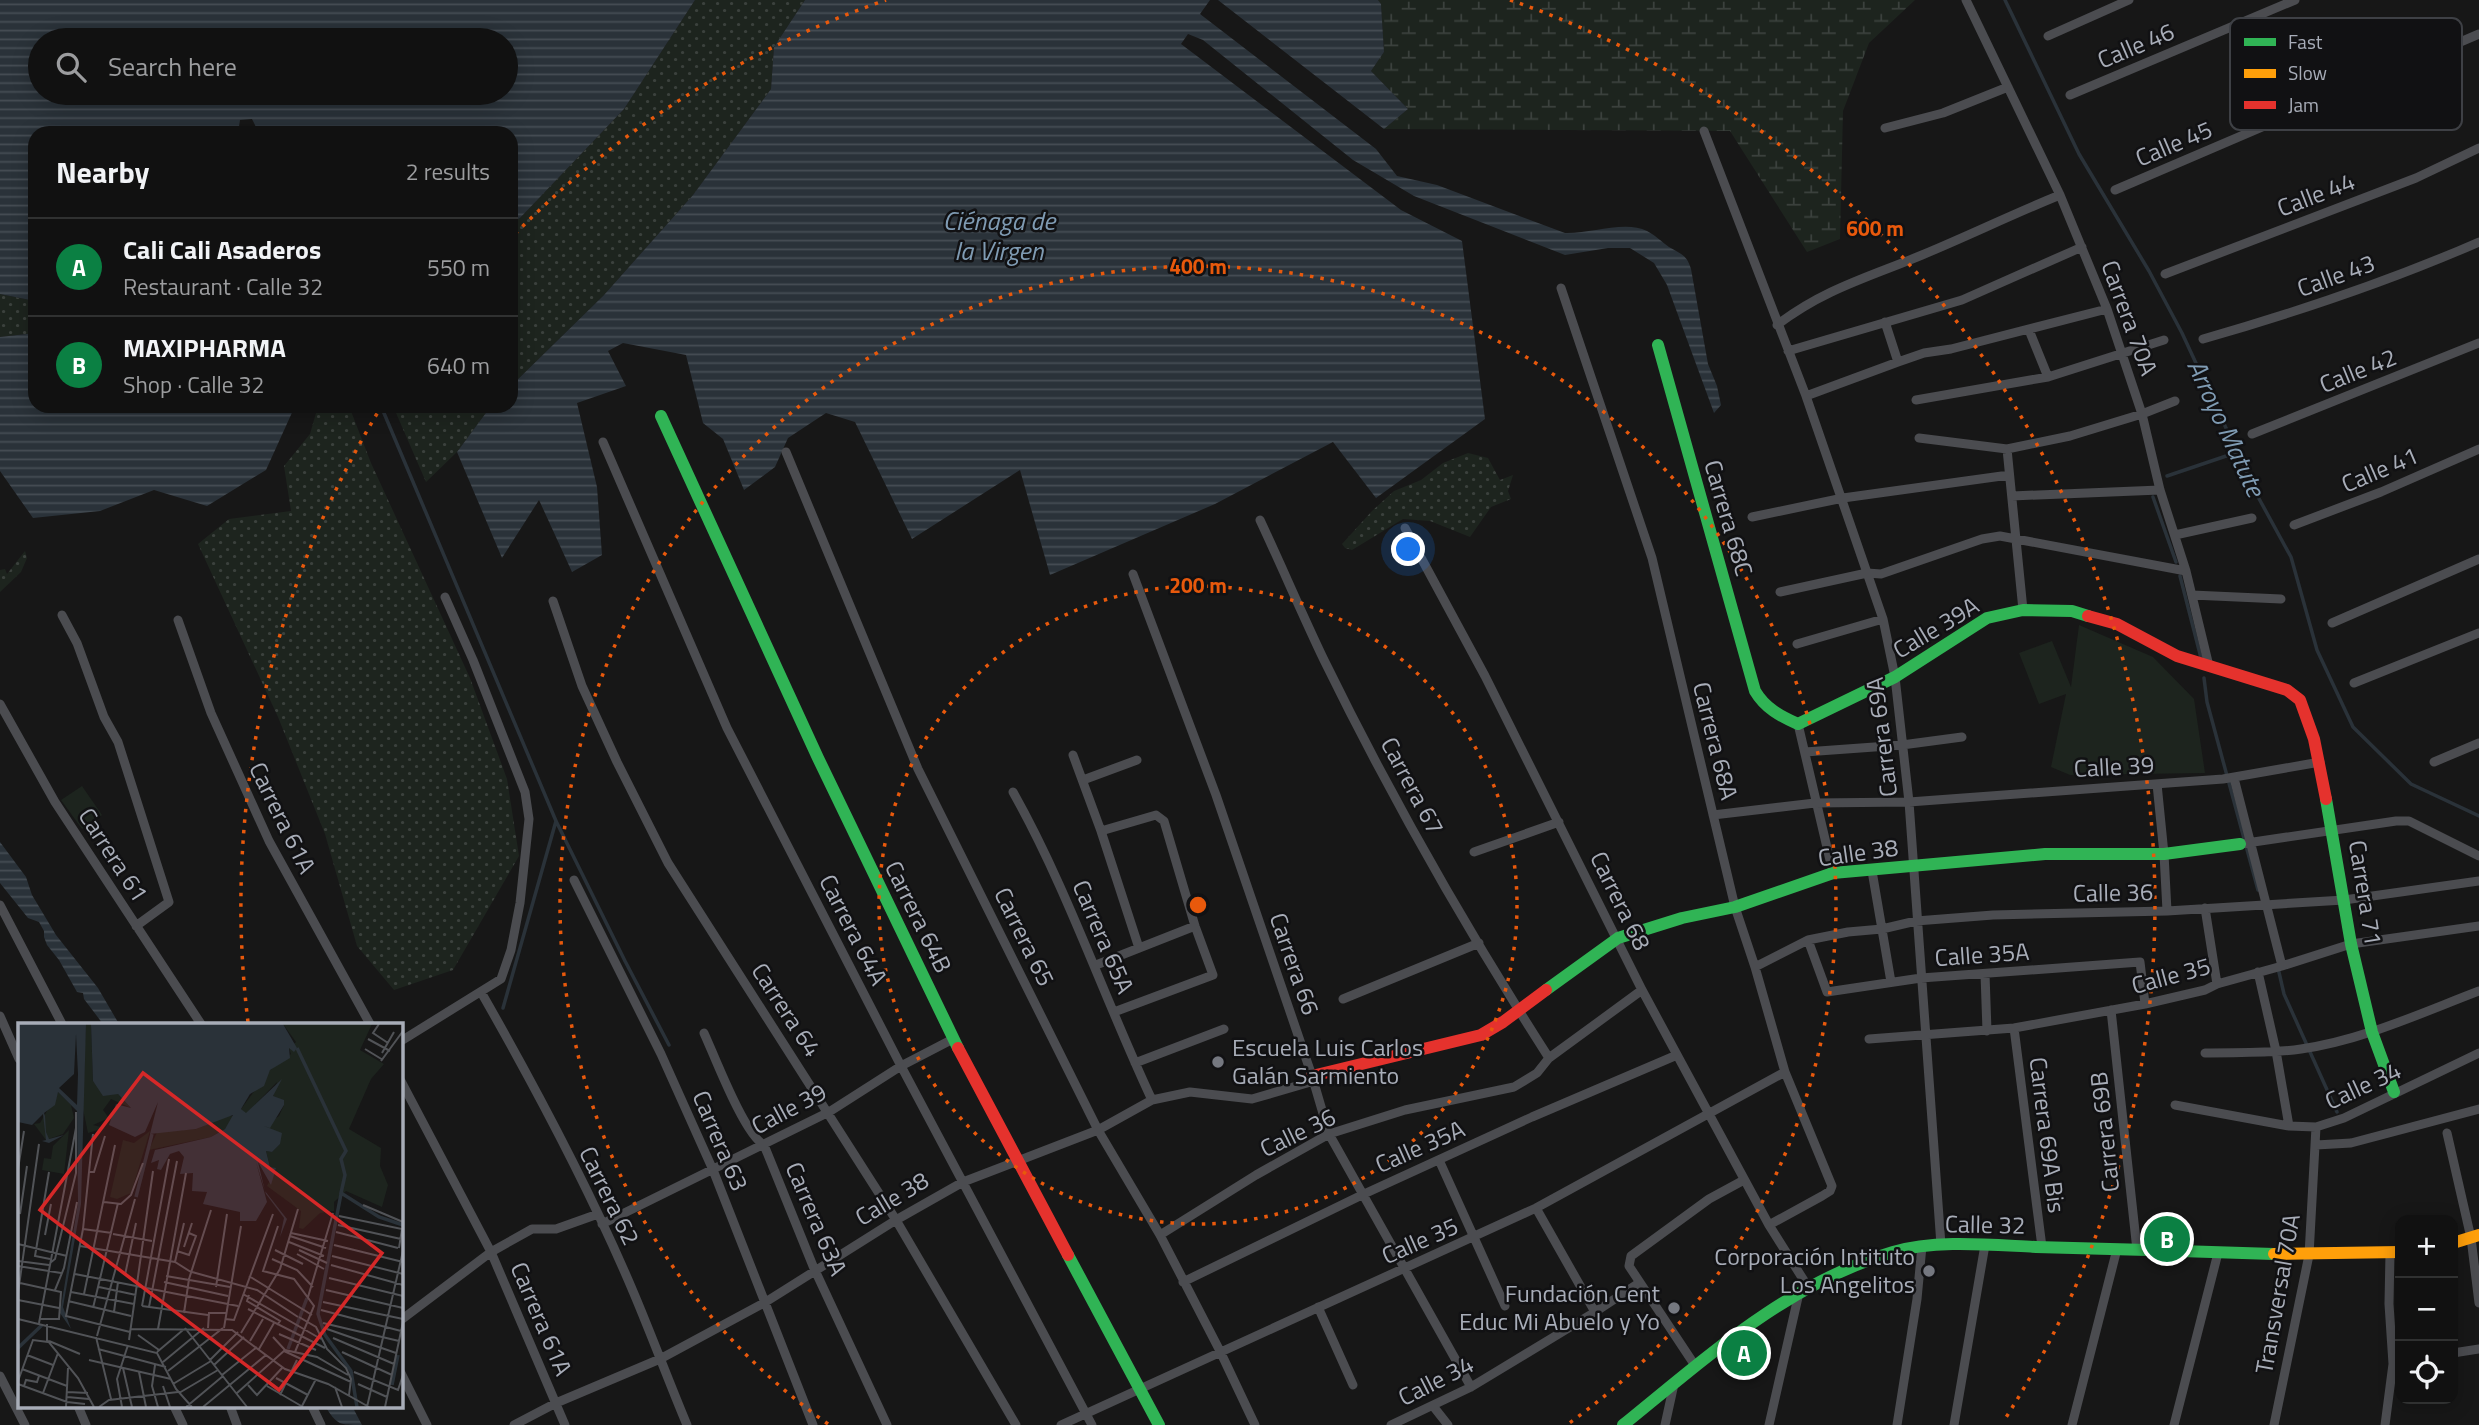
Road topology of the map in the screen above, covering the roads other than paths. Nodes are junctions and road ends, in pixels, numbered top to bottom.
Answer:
1 (1966, 0) edge
2 (2129, 0) edge
3 (2295, 0) edge
4 (2252, 18) edge
5 (2230, 27) edge
6 (2479, 34) edge
7 (2048, 36) dead end
8 (2462, 41) edge
9 (2008, 87) junction
10 (2070, 95) dead end
11 (1885, 128) dead end
12 (2255, 130) edge
13 (1704, 131) dead end
14 (2479, 148) edge
15 (2115, 190) dead end
16 (2060, 195) junction
17 (2479, 242) edge
18 (2082, 247) junction
19 (2165, 274) dead end
20 (1561, 288) dead end
21 (2107, 309) junction
22 (1885, 322) junction
23 (1777, 325) junction
24 (2029, 330) junction
25 (2203, 339) dead end
26 (2164, 340) dead end
27 (2479, 343) edge
28 (1658, 345) dead end
29 (1788, 351) junction
30 (2122, 354) junction
31 (1898, 362) junction
32 (2048, 377) junction
33 (1806, 396) junction
34 (1916, 400) dead end
35 (2175, 401) dead end
36 (2142, 414) junction
37 (661, 415) dead end
38 (2252, 434) dead end
39 (1919, 438) dead end
40 (603, 442) dead end
41 (2007, 449) junction
42 (2479, 449) edge
43 (786, 452) dead end
44 (2009, 475) junction
45 (2160, 490) junction
46 (2012, 496) junction
47 (1843, 498) junction
48 (1752, 517) dead end
49 (2252, 518) dead end
50 (1260, 520) dead end
51 (2294, 525) dead end
52 (1405, 528) dead end
53 (2175, 535) junction
54 (2017, 540) junction
55 (2479, 559) edge
56 (2186, 571) junction
57 (1867, 572) junction
58 (1133, 574) dead end
59 (1780, 592) dead end
60 (2192, 595) junction
61 (445, 597) dead end
62 (2281, 599) dead end
63 (552, 601) dead end
64 (2023, 610) junction
65 (62, 615) dead end
66 (1883, 619) junction
67 (178, 620) dead end
68 (2332, 623) dead end
69 (2479, 633) edge
70 (1797, 644) dead end
71 (2209, 666) junction
72 (1895, 677) junction
73 (2354, 683) dead end
74 (2300, 700) joint
75 (0, 704) edge
76 (1798, 724) junction
77 (1962, 737) dead end
78 (2479, 743) edge
79 (1902, 745) junction
80 (1805, 752) junction
81 (1073, 755) dead end
82 (1137, 760) dead end
83 (2320, 762) junction
84 (2434, 762) dead end
85 (2229, 778) junction
86 (1083, 780) junction
87 (2157, 784) junction
88 (1013, 792) dead end
89 (1909, 802) junction
90 (1815, 803) junction
91 (1713, 815) junction
92 (1559, 821) junction
93 (2333, 830) junction
94 (1101, 831) junction
95 (2245, 844) junction
96 (1474, 852) dead end
97 (2164, 854) junction
98 (2479, 856) edge
99 (1914, 866) junction
100 (1872, 871) junction
101 (1833, 873) junction
102 (574, 880) dead end
103 (2479, 881) edge
104 (2344, 900) junction
105 (0, 905) edge
106 (2263, 905) junction
107 (1735, 907) junction
108 (2205, 908) junction
109 (2167, 911) junction
110 (2, 918) edge
111 (1916, 921) junction
112 (136, 926) junction
113 (1195, 926) junction
114 (2479, 926) edge
115 (1882, 929) junction
116 (1618, 938) junction
117 (1808, 940) junction
118 (1479, 943) junction
119 (2351, 944) junction
120 (1139, 948) junction
121 (1096, 965) junction
122 (1755, 967) junction
123 (2278, 967) junction
124 (2258, 972) junction
125 (1985, 974) junction
126 (1921, 978) junction
127 (1891, 982) junction
128 (2217, 984) junction
129 (1642, 990) junction
130 (2479, 991) edge
131 (481, 992) junction
132 (1343, 999) dead end
133 (2145, 1004) junction
134 (2111, 1010) junction
135 (1519, 1011) junction
136 (1114, 1012) junction
137 (0, 1016) edge
138 (61, 1023) edge
139 (200, 1023) edge
140 (369, 1023) edge
141 (2014, 1028) junction
142 (1224, 1029) dead end
143 (1987, 1031) junction
144 (2372, 1032) junction
145 (704, 1033) dead end
146 (1926, 1035) junction
147 (1869, 1039) dead end
148 (402, 1040) edge
149 (953, 1040) junction
150 (2276, 1051) junction
151 (2205, 1053) dead end
152 (2479, 1053) edge
153 (1677, 1055) junction
154 (18, 1057) edge
155 (1549, 1058) junction
156 (1135, 1063) junction
157 (901, 1066) junction
158 (1785, 1072) junction
159 (1313, 1079) junction
160 (402, 1084) edge
161 (2394, 1092) junction
162 (1152, 1100) junction
163 (2175, 1105) dead end
164 (2479, 1109) edge
165 (828, 1112) junction
166 (1710, 1113) junction
167 (2289, 1126) junction
168 (2316, 1127) junction
169 (1098, 1130) junction
170 (2447, 1133) dead end
171 (1329, 1134) junction
172 (764, 1145) junction
173 (2316, 1146) junction
174 (1439, 1160) junction
175 (1020, 1162) junction
176 (713, 1170) junction
177 (1744, 1180) junction
178 (963, 1182) junction
179 (1364, 1194) junction
180 (1536, 1208) junction
181 (598, 1214) junction
182 (896, 1220) junction
183 (602, 1224) junction
184 (1769, 1225) junction
185 (1160, 1235) junction
186 (2475, 1237) edge
187 (1474, 1238) junction
188 (2458, 1242) edge
189 (1941, 1245) junction
190 (1985, 1245) junction
191 (1922, 1246) junction
192 (2042, 1247) junction
193 (2117, 1249) junction
194 (2137, 1250) junction
195 (491, 1252) junction
196 (2395, 1252) edge
197 (2218, 1253) junction
198 (2309, 1255) junction
199 (1406, 1268) junction
200 (816, 1271) junction
201 (1183, 1282) junction
202 (1639, 1283) junction
203 (1804, 1290) junction
204 (764, 1303) junction
205 (2479, 1303) edge
206 (1505, 1306) dead end
207 (1318, 1307) junction
208 (1595, 1312) junction
209 (402, 1319) edge
210 (2395, 1348) edge
211 (2479, 1349) edge
212 (1220, 1351) junction
213 (2458, 1352) edge
214 (660, 1359) junction
215 (1696, 1367) junction
216 (2395, 1373) edge
217 (402, 1375) edge
218 (0, 1376) edge
219 (1674, 1384) junction
220 (1353, 1385) dead end
221 (1141, 1387) junction
222 (1471, 1387) junction
223 (556, 1403) junction
224 (1433, 1406) junction
225 (79, 1408) edge
226 (175, 1408) edge
227 (231, 1408) edge
228 (313, 1408) edge
229 (1087, 1413) junction
230 (25, 1425) edge
231 (86, 1425) edge
232 (183, 1425) edge
233 (237, 1425) edge
234 (321, 1425) edge
235 (427, 1425) edge
236 (514, 1425) edge
237 (565, 1425) edge
238 (687, 1425) edge
239 (813, 1425) edge
240 (887, 1425) edge
241 (1016, 1425) edge
242 (1061, 1425) edge
243 (1092, 1425) edge
244 (1159, 1425) edge
245 (1255, 1425) edge
246 (1391, 1425) edge
247 (1448, 1425) edge
248 (1623, 1425) edge
249 (1665, 1425) edge
250 (1769, 1425) edge
251 (1897, 1425) edge
252 (1954, 1425) edge
253 (2072, 1425) edge
254 (2174, 1425) edge
255 (2274, 1425) edge
256 (2385, 1425) edge

1 - 9 street, Carrera 70A
2 - 7 street
3 - 4 street, Calle 46
5 - 10 street, Calle 46
6 - 8 street, Calle 45
9 - 11 street
9 - 16 street, Carrera 70A
12 - 15 street, Calle 45
13 - 23 street, Carrera 69A
14 - 19 street, Calle 44
16 - 18 street, Carrera 70A
16 - 23 street
17 - 25 street, Calle 43
18 - 21 street, Carrera 70A
18 - 22 street
20 - 91 street, Carrera 68A
21 - 24 street
21 - 30 street, Carrera 70A
22 - 29 street
22 - 31 street
23 - 29 street, Carrera 69A
24 - 31 street
24 - 32 street
26 - 30 street
27 - 38 street, Calle 42
28 - 76 street, Carrera 68C
29 - 33 street, Carrera 69A
30 - 32 street
30 - 36 street, Carrera 70A
31 - 33 street
32 - 34 street
33 - 47 street, Carrera 69A
35 - 36 street
36 - 41 street
36 - 45 street, Carrera 70A
37 - 149 street, Carrera 64B
39 - 41 street
40 - 157 street, Carrera 64A
41 - 44 street
42 - 51 street, Calle 41
43 - 169 street, Carrera 65
44 - 46 street
44 - 47 street
45 - 46 street
45 - 53 street, Carrera 70A
46 - 54 street
47 - 48 street
47 - 57 street, Carrera 69A
49 - 53 street
50 - 118 street, Carrera 67
52 - 92 street, Carrera 68
53 - 56 street, Carrera 70A
54 - 56 street
54 - 57 street
54 - 64 street
55 - 68 street
56 - 60 street, Carrera 70A
57 - 59 street
57 - 66 street, Carrera 69A
58 - 159 street, Carrera 66
60 - 62 street
60 - 71 street, Carrera 70A
61 - 131 street
63 - 165 street, Carrera 64
64 - 71 street, Calle 39A
64 - 72 street, Calle 39A
65 - 112 street
66 - 70 street
66 - 72 street, Carrera 69A
67 - 140 street, Carrera 61A
69 - 73 street
71 - 74 street, Calle 39A
72 - 76 street, Calle 39A
72 - 79 street, Carrera 69A
74 - 83 street, Carrera 71
75 - 112 street, Carrera 61
76 - 80 street
77 - 79 street
78 - 84 street
79 - 80 street
79 - 89 street, Carrera 69A
80 - 90 street
81 - 86 street
82 - 86 street
83 - 85 street, Calle 39
83 - 93 street, Carrera 71
85 - 87 street, Calle 39
85 - 95 street
86 - 94 street
87 - 89 street, Calle 39
87 - 97 street
88 - 121 street, Carrera 65A
89 - 90 street, Calle 39
89 - 99 street, Carrera 69A
90 - 91 street, Calle 39
90 - 101 street
91 - 107 street, Carrera 68A
92 - 96 street
92 - 116 street, Carrera 68
93 - 95 street, Calle 38
93 - 98 street, Calle 38
93 - 104 street, Carrera 71
94 - 113 street
94 - 120 street
95 - 97 street, Calle 38
95 - 106 street
97 - 99 street, Calle 38
97 - 109 street
99 - 100 street, Calle 38
99 - 111 street, Carrera 69A
100 - 101 street, Calle 38
100 - 115 street
101 - 107 street, Calle 38
102 - 176 street, Carrera 63
103 - 104 street, Calle 36
104 - 106 street, Calle 36
104 - 119 street, Carrera 71
105 - 110 street
106 - 108 street, Calle 36
106 - 123 street
107 - 116 street, Calle 38
107 - 122 street, Carrera 68A
108 - 109 street, Calle 36
108 - 128 street
109 - 111 street, Calle 36
110 - 138 street
111 - 115 street, Calle 36
111 - 126 street, Carrera 69A
112 - 139 street, Carrera 61
113 - 120 street
113 - 136 street
114 - 119 street, Calle 35
115 - 117 street, Calle 36
115 - 127 street
116 - 129 street, Carrera 68
116 - 135 street, Calle 38
117 - 122 street, Calle 36
117 - 127 street, Calle 35A
118 - 132 street
118 - 135 street, Carrera 67
119 - 123 street, Calle 35
119 - 144 street, Carrera 71
120 - 121 street
121 - 136 street, Carrera 65A
122 - 158 street, Carrera 68A
123 - 124 street, Calle 35
124 - 128 street, Calle 35
124 - 150 street
125 - 126 street, Calle 35A
125 - 133 street, Calle 35A
125 - 143 street
126 - 127 street, Calle 35A
126 - 146 street, Carrera 69A
128 - 133 street, Calle 35
129 - 153 street, Carrera 68
129 - 155 street, Calle 36
130 - 144 street
131 - 148 street
131 - 181 street, Carrera 62
133 - 134 street, Calle 35
134 - 141 street, Calle 35
134 - 194 street, Carrera 69B
135 - 155 street, Carrera 67
135 - 159 street, Calle 38
136 - 156 street, Carrera 65A
137 - 154 street
141 - 143 street, Calle 35
141 - 192 street, Carrera 69A Bis
142 - 156 street
143 - 146 street, Calle 35
144 - 150 street
144 - 161 street, Carrera 71
145 - 172 street, Carrera 63A
146 - 147 street, Calle 35
146 - 189 street, Carrera 69A
149 - 157 street, Calle 39
149 - 175 street, Carrera 64B
150 - 151 street
150 - 167 street
152 - 161 street, Calle 34
153 - 166 street, Carrera 68
153 - 174 street, Calle 35A
155 - 171 street, Calle 36
156 - 162 street, Carrera 65A
157 - 165 street, Calle 39
157 - 178 street, Carrera 64A
158 - 166 street, Calle 35
158 - 184 street, Carrera 68A
159 - 162 street, Calle 38
159 - 171 street, Carrera 66
160 - 195 street, Carrera 61A
161 - 168 street, Calle 34
162 - 169 street, Calle 38
163 - 167 street, Calle 34
164 - 173 street
165 - 172 street, Calle 39
165 - 182 street, Carrera 64
166 - 177 street, Carrera 68
166 - 180 street, Calle 35
167 - 168 street, Calle 34
168 - 173 street, Transversal 70A
169 - 175 street, Calle 38
169 - 185 street, Carrera 65
170 - 186 street
171 - 179 street, Carrera 66
171 - 185 street, Calle 36
172 - 176 street, Calle 39
172 - 200 street, Carrera 63A
173 - 198 street, Transversal 70A
174 - 179 street, Calle 35A
174 - 187 street
175 - 178 street, Calle 38
175 - 221 street, Carrera 64B
176 - 183 street, Calle 39
176 - 204 street, Carrera 63
177 - 184 street, Carrera 68
177 - 202 street
178 - 182 street, Calle 38
178 - 229 street, Carrera 64A
179 - 199 street, Carrera 66
179 - 201 street, Calle 35A
180 - 187 street, Calle 35
180 - 208 street
181 - 183 street, Carrera 62
181 - 195 street
182 - 200 street, Calle 38
182 - 241 street, Carrera 64
183 - 214 street, Carrera 62
184 - 203 street, Carrera 68
185 - 201 street, Carrera 65
186 - 188 street
186 - 205 street
187 - 199 street, Calle 35
187 - 206 street
189 - 190 street, Calle 32
189 - 191 street, Calle 32
190 - 192 street, Calle 32
190 - 252 street
191 - 203 street, Calle 32
191 - 251 street
192 - 193 street, Calle 32
193 - 194 street, Calle 32
193 - 253 street
194 - 197 street, Calle 32
195 - 209 street
195 - 223 street, Carrera 61A
196 - 198 street, Calle 32
196 - 210 street
197 - 198 street, Calle 32
197 - 254 street
198 - 255 street, Transversal 70A
199 - 207 street, Calle 35
199 - 222 street, Carrera 66
200 - 204 street, Calle 38
200 - 240 street, Carrera 63A
201 - 212 street, Carrera 65
202 - 208 street, Calle 34
202 - 215 street
203 - 215 street, Calle 32
203 - 250 street
204 - 214 street, Calle 38
204 - 239 street, Carrera 63
207 - 212 street, Calle 35
207 - 220 street
208 - 222 street, Calle 34
211 - 213 street
212 - 221 street, Calle 35
212 - 245 street, Carrera 65
214 - 223 street, Calle 38
214 - 238 street, Carrera 62
215 - 219 street, Calle 32
216 - 256 street
217 - 235 street
218 - 230 street
219 - 248 street, Calle 32
219 - 249 street
221 - 229 street, Calle 35
221 - 244 street, Carrera 64B
222 - 224 street, Calle 34
223 - 236 street, Calle 38
223 - 237 street, Carrera 61A
224 - 246 street, Calle 34
224 - 247 street
225 - 231 street
226 - 232 street
227 - 233 street
228 - 234 street
229 - 242 street, Calle 35
229 - 243 street, Carrera 64A

